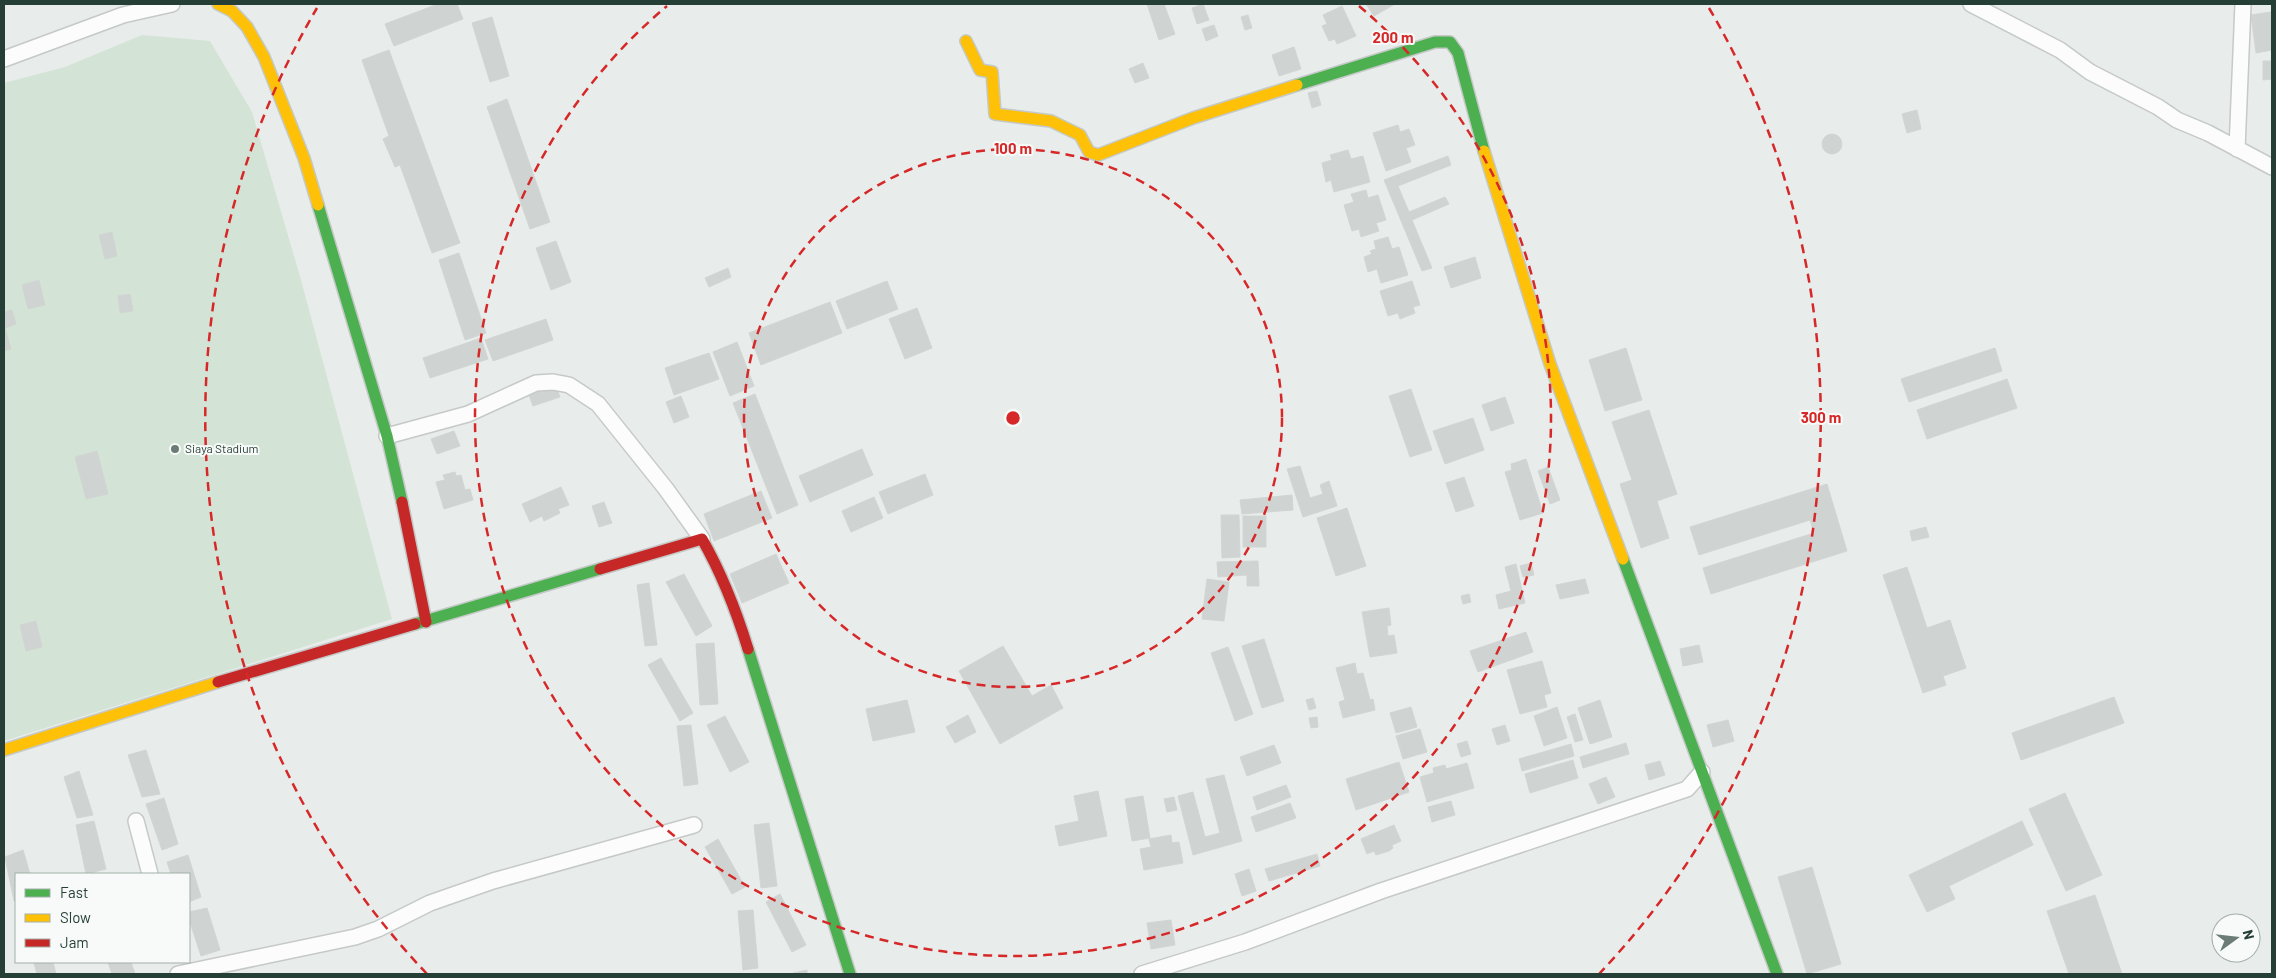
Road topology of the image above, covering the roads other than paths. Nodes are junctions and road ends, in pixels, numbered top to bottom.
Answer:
1 (172, 4) edge
2 (218, 4) edge
3 (1971, 4) edge
4 (2243, 4) edge
5 (966, 41) dead end
6 (4, 59) edge
7 (2237, 148) junction
8 (2272, 168) edge
9 (386, 436) junction
10 (702, 539) junction
11 (426, 622) junction
12 (4, 750) edge
13 (1702, 772) junction
14 (136, 821) dead end
15 (694, 825) dead end
16 (150, 873) edge
17 (178, 974) edge
18 (850, 974) edge
19 (1142, 974) edge
20 (1777, 974) edge

1 - 6 street
2 - 9 street
3 - 7 street
4 - 7 street
5 - 13 street
7 - 8 street
9 - 10 street
9 - 11 street
10 - 11 street
10 - 18 street
11 - 12 street
13 - 19 street
13 - 20 street
14 - 16 street
15 - 17 street

